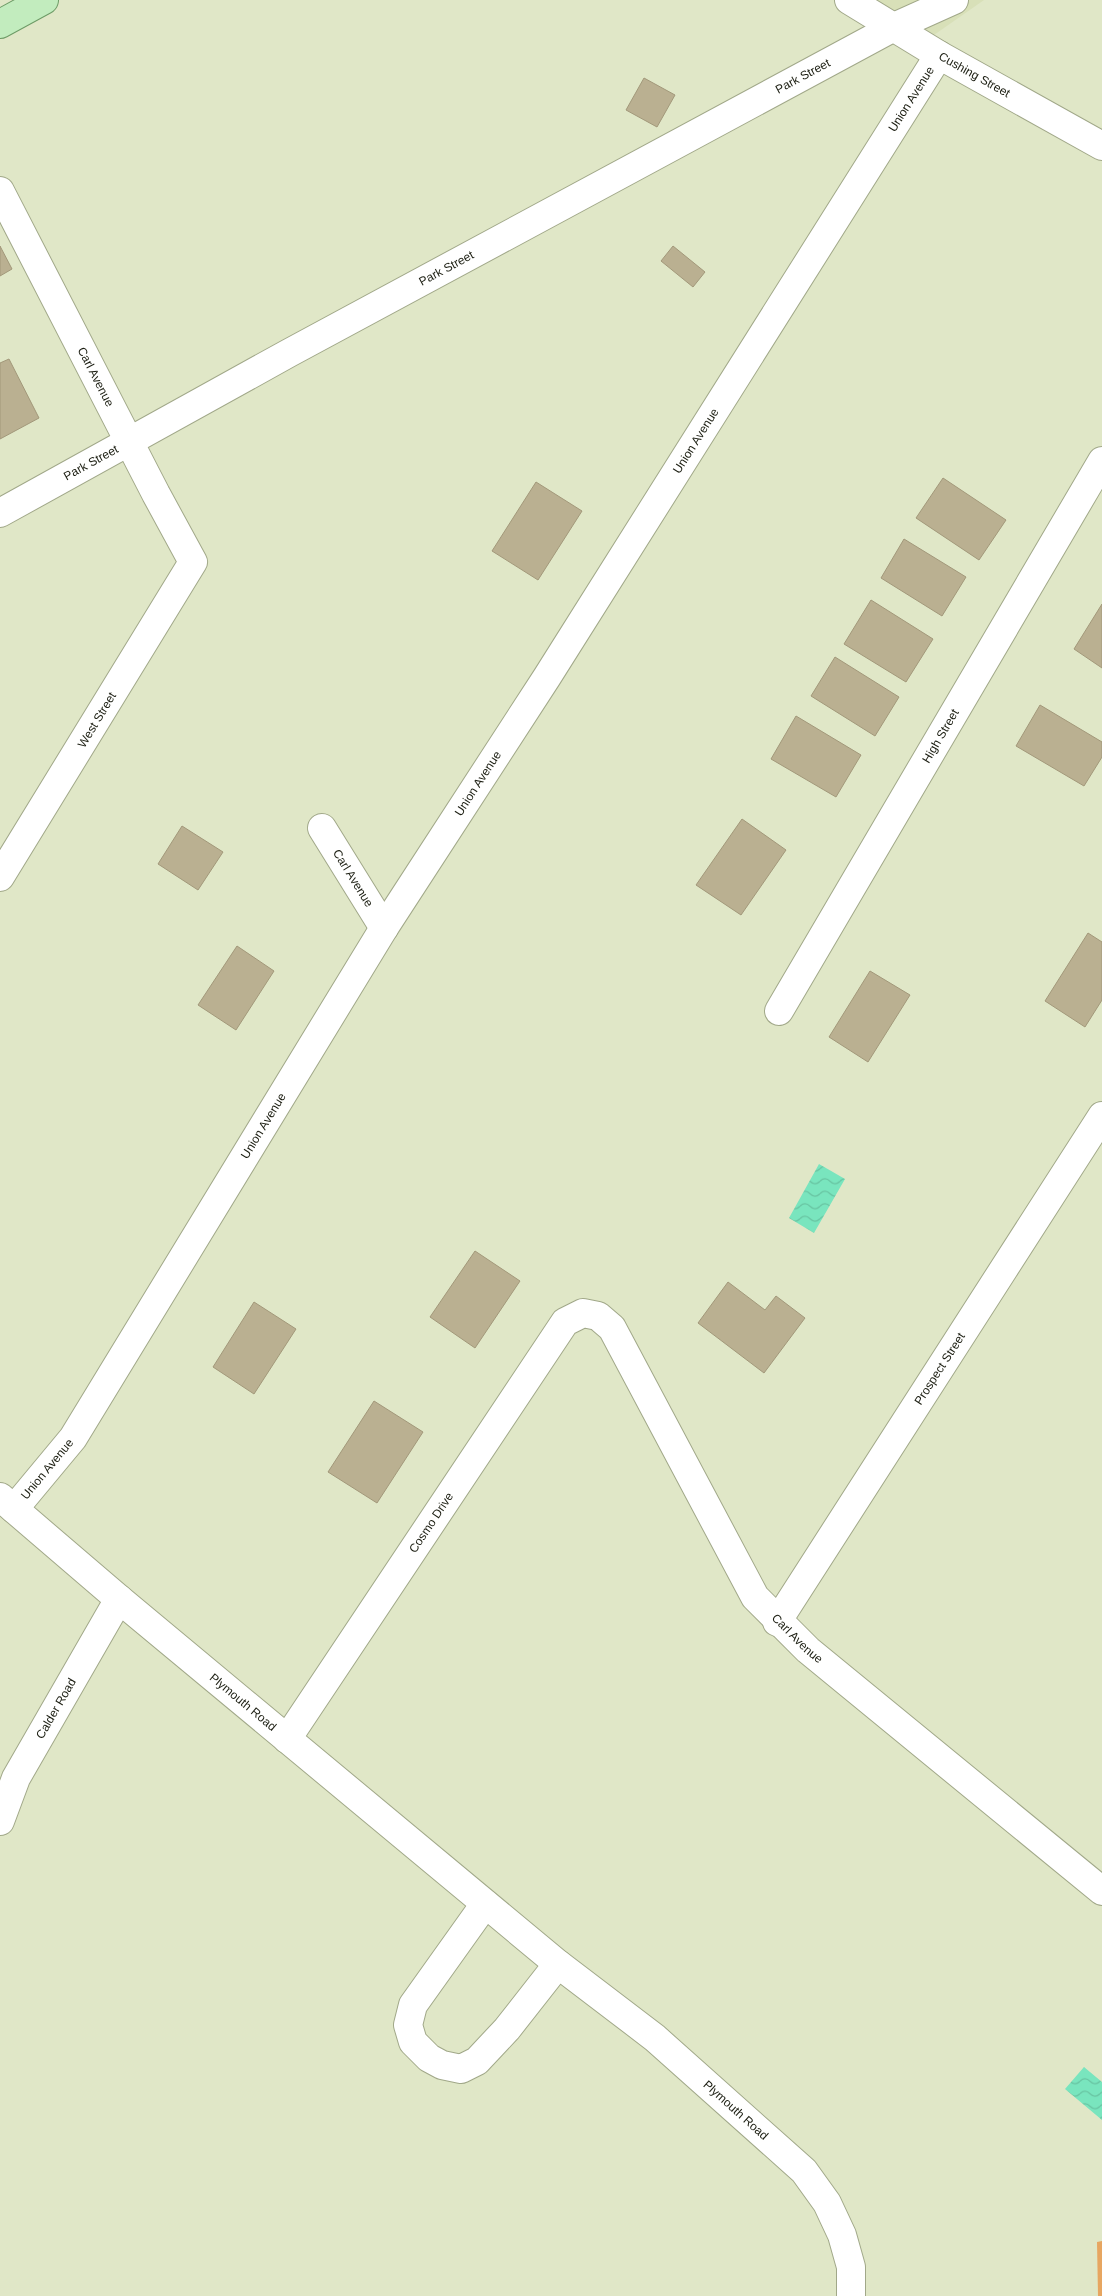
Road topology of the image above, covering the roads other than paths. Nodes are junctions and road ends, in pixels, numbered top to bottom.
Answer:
1 (44, 0) edge
2 (849, 0) edge
3 (954, 0) edge
4 (0, 24) edge
5 (894, 27) junction
6 (938, 55) junction
7 (1102, 146) edge
8 (0, 191) edge
9 (128, 442) junction
10 (1102, 461) edge
11 (0, 513) edge
12 (193, 562) joint
13 (322, 828) dead end
14 (0, 878) edge
15 (384, 928) junction
16 (779, 1011) dead end
17 (1102, 1116) edge
18 (583, 1312) joint
19 (7, 1503) edge
20 (118, 1599) junction
21 (777, 1622) junction
22 (287, 1739) junction
23 (0, 1821) edge
24 (1102, 1891) edge
25 (486, 1904) junction
26 (558, 1964) junction
27 (850, 2296) edge

1 - 4 main road
2 - 5 street, Cushing Street
3 - 5 street, Park Street
5 - 6 street, Cushing Street
5 - 9 street, Park Street
6 - 7 street, Cushing Street
6 - 15 street, Union Avenue
8 - 9 street, Carl Avenue
9 - 11 street, Park Street
9 - 12 street, Carl Avenue
10 - 16 street, High Street
12 - 14 street, West Street
13 - 15 street, Carl Avenue
15 - 19 street, Union Avenue
17 - 21 street, Prospect Street
18 - 21 street, Carl Avenue
18 - 22 street, Cosmo Drive
19 - 20 street, Plymouth Road
20 - 22 street, Plymouth Road
20 - 23 street, Calder Road
21 - 24 street, Carl Avenue
22 - 25 street, Plymouth Road
25 - 26 street, Plymouth Road
25 - 26 street
26 - 27 street, Plymouth Road

